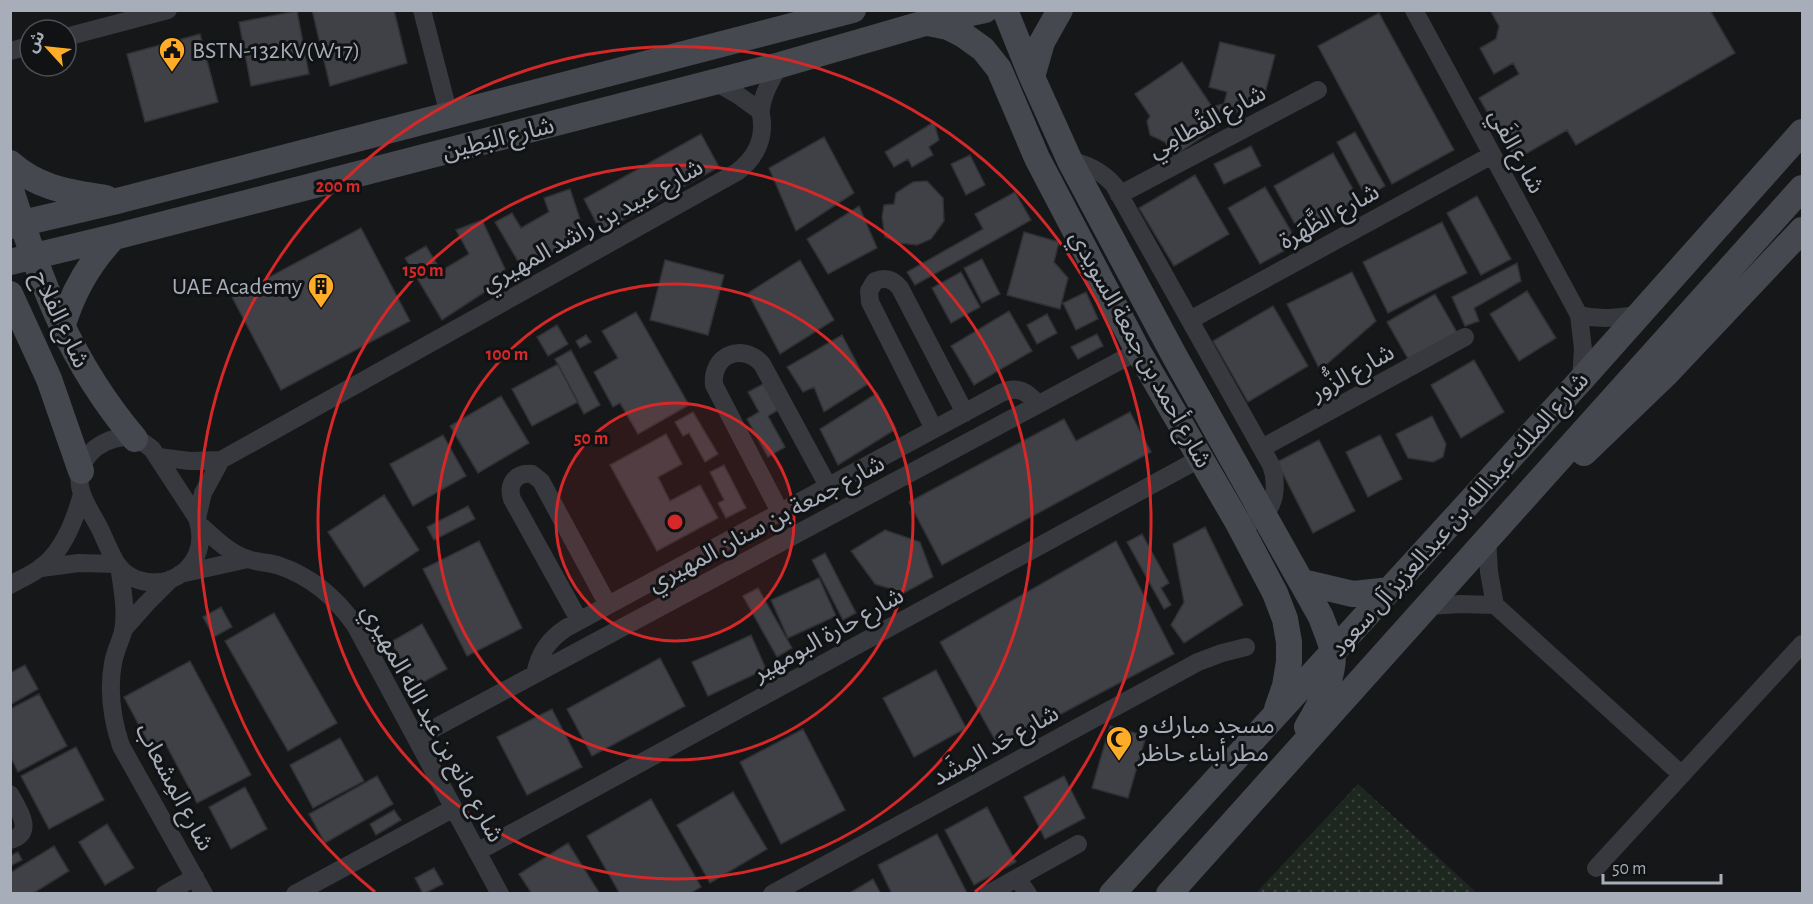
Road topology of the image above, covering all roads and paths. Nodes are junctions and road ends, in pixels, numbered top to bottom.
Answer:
1 (168, 10) edge
2 (422, 10) edge
3 (853, 10) edge
4 (984, 10) edge
5 (1005, 10) edge
6 (1060, 10) edge
7 (1414, 10) edge
8 (925, 23) junction
9 (78, 34) edge
10 (780, 65) junction
11 (1033, 79) junction
12 (714, 82) junction
13 (1006, 88) junction
14 (1318, 90) dead end
15 (760, 111) junction
16 (449, 115) junction
17 (1803, 132) edge
18 (1492, 155) junction
19 (1070, 161) junction
20 (10, 163) edge
21 (10, 187) edge
22 (1803, 188) edge
23 (1119, 195) junction
24 (122, 200) junction
25 (16, 225) edge
26 (1803, 230) edge
27 (114, 237) junction
28 (21, 259) edge
29 (10, 294) edge
30 (1640, 314) junction
31 (1579, 315) junction
32 (16, 317) edge
33 (1190, 320) junction
34 (63, 328) junction
35 (1465, 337) dead end
36 (1138, 351) junction
37 (1174, 355) junction
38 (1581, 380) junction
39 (1038, 404) junction
40 (965, 412) junction
41 (934, 429) junction
42 (135, 439) junction
43 (1262, 448) junction
44 (159, 457) junction
45 (1201, 458) junction
46 (221, 460) junction
47 (81, 482) junction
48 (828, 486) junction
49 (780, 512) junction
50 (1264, 515) junction
51 (1237, 520) junction
52 (198, 521) junction
53 (1487, 538) junction
54 (248, 560) junction
55 (118, 565) junction
56 (41, 568) junction
57 (176, 577) junction
58 (1302, 582) junction
59 (10, 585) edge
60 (1390, 590) junction
61 (608, 605) junction
62 (1495, 605) junction
63 (1428, 606) junction
64 (579, 620) junction
65 (123, 630) junction
66 (1803, 644) edge
67 (1246, 647) dead end
68 (1333, 653) junction
69 (535, 674) junction
70 (1275, 715) junction
71 (416, 738) junction
72 (1286, 764) junction
73 (1682, 775) junction
74 (10, 794) edge
75 (454, 808) junction
76 (10, 840) edge
77 (1078, 844) dead end
78 (477, 852) junction
79 (1596, 868) dead end
80 (195, 877) junction
81 (1017, 878) junction
82 (165, 894) edge
83 (204, 894) edge
84 (295, 894) edge
85 (500, 894) edge
86 (772, 894) edge
87 (988, 894) edge
88 (1028, 894) edge
89 (1112, 894) edge
90 (1169, 894) edge

1 - 9 street
2 - 16 street
3 - 16 main road, شارع البَطِين
4 - 8 main road, شارع البَطِين
5 - 11 main road, شارع أحمد بن جمعة السويدي
6 - 11 main road
7 - 18 street, شارع الفَي
8 - 10 main road, شارع البَطِين
8 - 13 main road, شارع أحمد بن جمعة السويدي
10 - 12 main road, شارع البَطِين
10 - 15 street, شارع عبيد بن راشد المهيري
11 - 13 main road
11 - 19 main road, شارع أحمد بن جمعة السويدي
12 - 15 street
12 - 27 main road, شارع البَطِين
13 - 36 main road, شارع أحمد بن جمعة السويدي
14 - 23 street, شارع القُطامِي
15 - 46 street, شارع عبيد بن راشد المهيري
16 - 24 main road, شارع البَطِين
17 - 30 main road, شارع الملك عبدالله بن عبدالعزيز آل سعود
18 - 31 street, شارع الفَي
18 - 33 street, شارع الظَّهَرة
19 - 23 street
19 - 37 main road, شارع أحمد بن جمعة السويدي
20 - 24 main road
21 - 25 main road, شارع الفلاح
22 - 53 main road, شارع الملك عبدالله بن عبدالعزيز آل سعود
23 - 33 street
24 - 25 main road, شارع البَطِين
25 - 28 main road, شارع الفلاح
26 - 53 main road
27 - 28 main road, شارع البَطِين
27 - 34 main road
28 - 34 main road, شارع الفلاح
29 - 32 main road, شارع الفلاح
30 - 31 street
30 - 38 main road, شارع الملك عبدالله بن عبدالعزيز آل سعود
31 - 38 street, شارع الفَي
32 - 47 main road, شارع الفلاح
33 - 43 street
34 - 42 main road, شارع الفلاح
35 - 43 street, شارع الزُّور
36 - 37 main road
36 - 39 street, شارع جمعة بن سنان المهيري
36 - 45 main road, شارع أحمد بن جمعة السويدي
37 - 50 main road, شارع أحمد بن جمعة السويدي
38 - 60 main road, شارع الملك عبدالله بن عبدالعزيز آل سعود
39 - 40 street
39 - 69 street, شارع جمعة بن سنان المهيري
40 - 41 street
40 - 41 street
41 - 48 street
42 - 44 street
42 - 47 street
43 - 50 street
44 - 46 street, شارع عبيد بن راشد المهيري
44 - 52 street
45 - 51 main road, شارع أحمد بن جمعة السويدي
45 - 78 street, شارع حارة البومهير
46 - 52 street
47 - 55 street
47 - 56 street
48 - 49 street
48 - 49 street, شارع جمعة بن سنان المهيري
49 - 61 street
50 - 51 street
50 - 58 main road, شارع أحمد بن جمعة السويدي
51 - 70 main road, شارع أحمد بن جمعة السويدي
52 - 54 street, شارع مانع بن عبد الله المهيري
52 - 57 street
53 - 62 street
53 - 63 main road, شارع الملك عبدالله بن عبدالعزيز آل سعود
54 - 57 street, شارع مانع بن عبد الله المهيري
54 - 71 street, شارع مانع بن عبد الله المهيري
55 - 56 street
55 - 57 street
55 - 65 street, شارع المِشعاب
56 - 59 street
57 - 65 street, شارع المِشعاب
58 - 60 main road
58 - 68 main road, شارع أحمد بن جمعة السويدي
60 - 68 main road, شارع الملك عبدالله بن عبدالعزيز آل سعود
61 - 64 street
61 - 64 street
62 - 63 street
62 - 73 street
63 - 72 main road, شارع الملك عبدالله بن عبدالعزيز آل سعود
64 - 69 street
65 - 80 street, شارع المِشعاب
66 - 73 street
67 - 86 street, شارع حَد المِشَد
68 - 70 main road, شارع الملك عبدالله بن عبدالعزيز آل سعود
68 - 72 main road
69 - 71 street, شارع جمعة بن سنان المهيري
70 - 89 main road, شارع الملك عبدالله بن عبدالعزيز آل سعود
71 - 75 street, شارع مانع بن عبد الله المهيري
72 - 90 main road, شارع الملك عبدالله بن عبدالعزيز آل سعود
73 - 79 street
74 - 76 street
75 - 78 street, شارع مانع بن عبد الله المهيري
75 - 84 street
77 - 81 street
78 - 85 street, شارع مانع بن عبد الله المهيري
80 - 82 street
80 - 83 street, شارع المِشعاب
81 - 87 street
81 - 88 street

